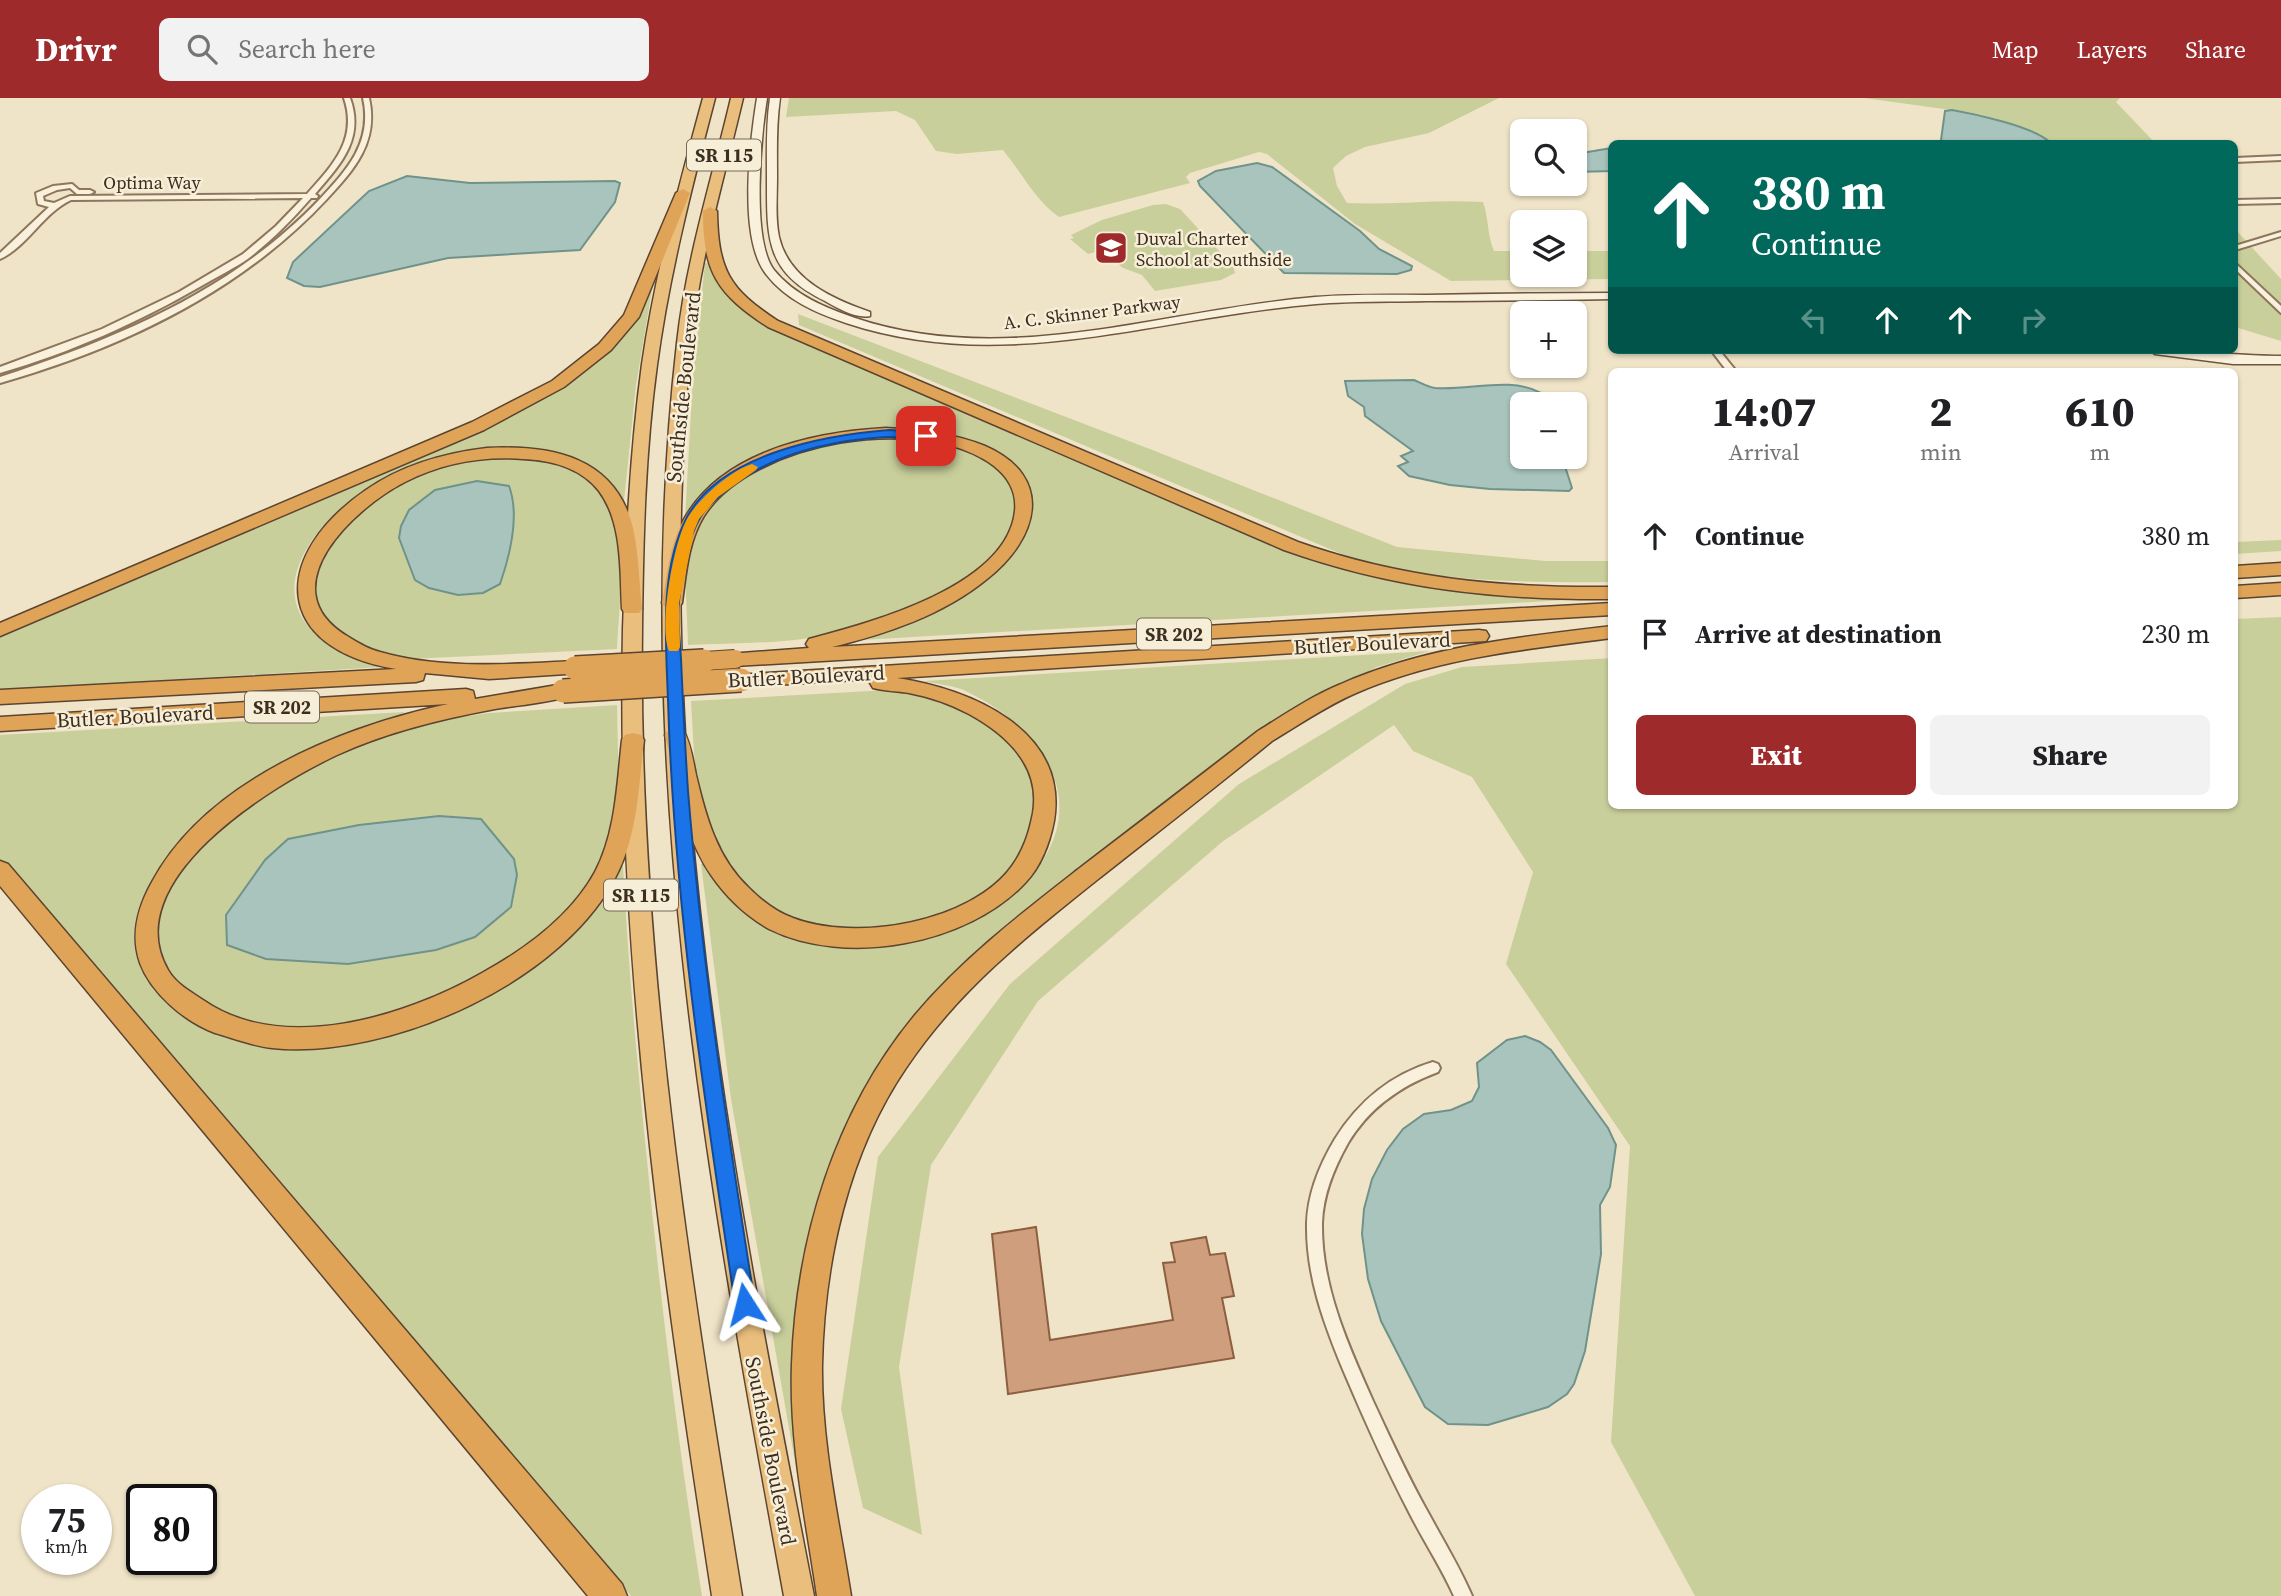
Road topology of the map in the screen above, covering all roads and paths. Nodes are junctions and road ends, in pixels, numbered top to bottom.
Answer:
1 (348, 98) edge
2 (366, 98) edge
3 (709, 98) edge
4 (737, 98) edge
5 (762, 98) edge
6 (775, 98) edge
7 (2281, 158) edge
8 (2238, 160) edge
9 (316, 189) junction
10 (77, 192) junction
11 (331, 192) junction
12 (683, 193) junction
13 (310, 196) junction
14 (70, 198) junction
15 (2281, 201) edge
16 (2238, 202) edge
17 (52, 205) junction
18 (710, 211) junction
19 (2281, 234) edge
20 (2238, 247) edge
21 (0, 257) edge
22 (2238, 268) edge
23 (788, 269) junction
24 (771, 273) junction
25 (1608, 288) edge
26 (1608, 296) edge
27 (2270, 300) junction
28 (2281, 300) edge
29 (2281, 311) edge
30 (2238, 349) edge
31 (2281, 349) edge
32 (1718, 354) edge
33 (2186, 354) edge
34 (2281, 360) edge
35 (1730, 368) edge
36 (0, 370) edge
37 (0, 380) edge
38 (2281, 569) edge
39 (2238, 572) edge
40 (2281, 589) edge
41 (2238, 592) edge
42 (1608, 593) edge
43 (672, 603) junction
44 (632, 609) junction
45 (1608, 609) edge
46 (0, 630) edge
47 (1608, 630) edge
48 (1608, 631) edge
49 (738, 670) junction
50 (489, 672) junction
51 (796, 677) junction
52 (563, 691) junction
53 (0, 697) edge
54 (0, 724) edge
55 (676, 735) junction
56 (633, 740) junction
57 (0, 870) edge
58 (1433, 1068) dead end
59 (610, 1596) edge
60 (727, 1596) edge
61 (799, 1596) edge
62 (834, 1596) edge
63 (1463, 1596) edge

1 - 9 street
2 - 11 street
3 - 12 highway, Southside Boulevard / SR 115
4 - 18 highway, Southside Boulevard / SR 115
5 - 24 main road, A. C. Skinner Parkway
6 - 23 main road, A. C. Skinner Parkway
7 - 8 street
9 - 10 street
9 - 11 street
9 - 13 street
10 - 14 street
10 - 17 street
11 - 13 street, Optima Way
11 - 37 street
12 - 44 highway, Southside Boulevard / SR 115
12 - 46 highway
13 - 14 street, Optima Way
13 - 36 street
14 - 17 street, Optima Way
15 - 16 street
17 - 21 street, Optima Way
18 - 42 highway
18 - 43 highway, Southside Boulevard / SR 115
19 - 20 street
22 - 27 street
23 - 24 main road
23 - 25 main road, A. C. Skinner Parkway
24 - 26 main road, A. C. Skinner Parkway
27 - 28 street
27 - 29 street
30 - 31 main road
32 - 35 street
33 - 34 main road
38 - 39 highway
40 - 41 highway
43 - 49 highway
43 - 55 highway, Southside Boulevard / SR 115
44 - 50 highway
44 - 56 highway, Southside Boulevard / SR 115
45 - 49 highway, Butler Boulevard / SR 202
47 - 51 highway, Butler Boulevard / SR 202
48 - 62 highway
49 - 50 highway, Butler Boulevard / SR 202, bridge
49 - 51 highway, Butler Boulevard / SR 202
49 - 52 highway, Butler Boulevard / SR 202, bridge
50 - 53 highway, Butler Boulevard / SR 202
51 - 55 highway
52 - 54 highway, Butler Boulevard / SR 202
52 - 56 highway
55 - 61 highway, Southside Boulevard / SR 115
56 - 60 highway, Southside Boulevard / SR 115
57 - 59 highway
58 - 63 street

